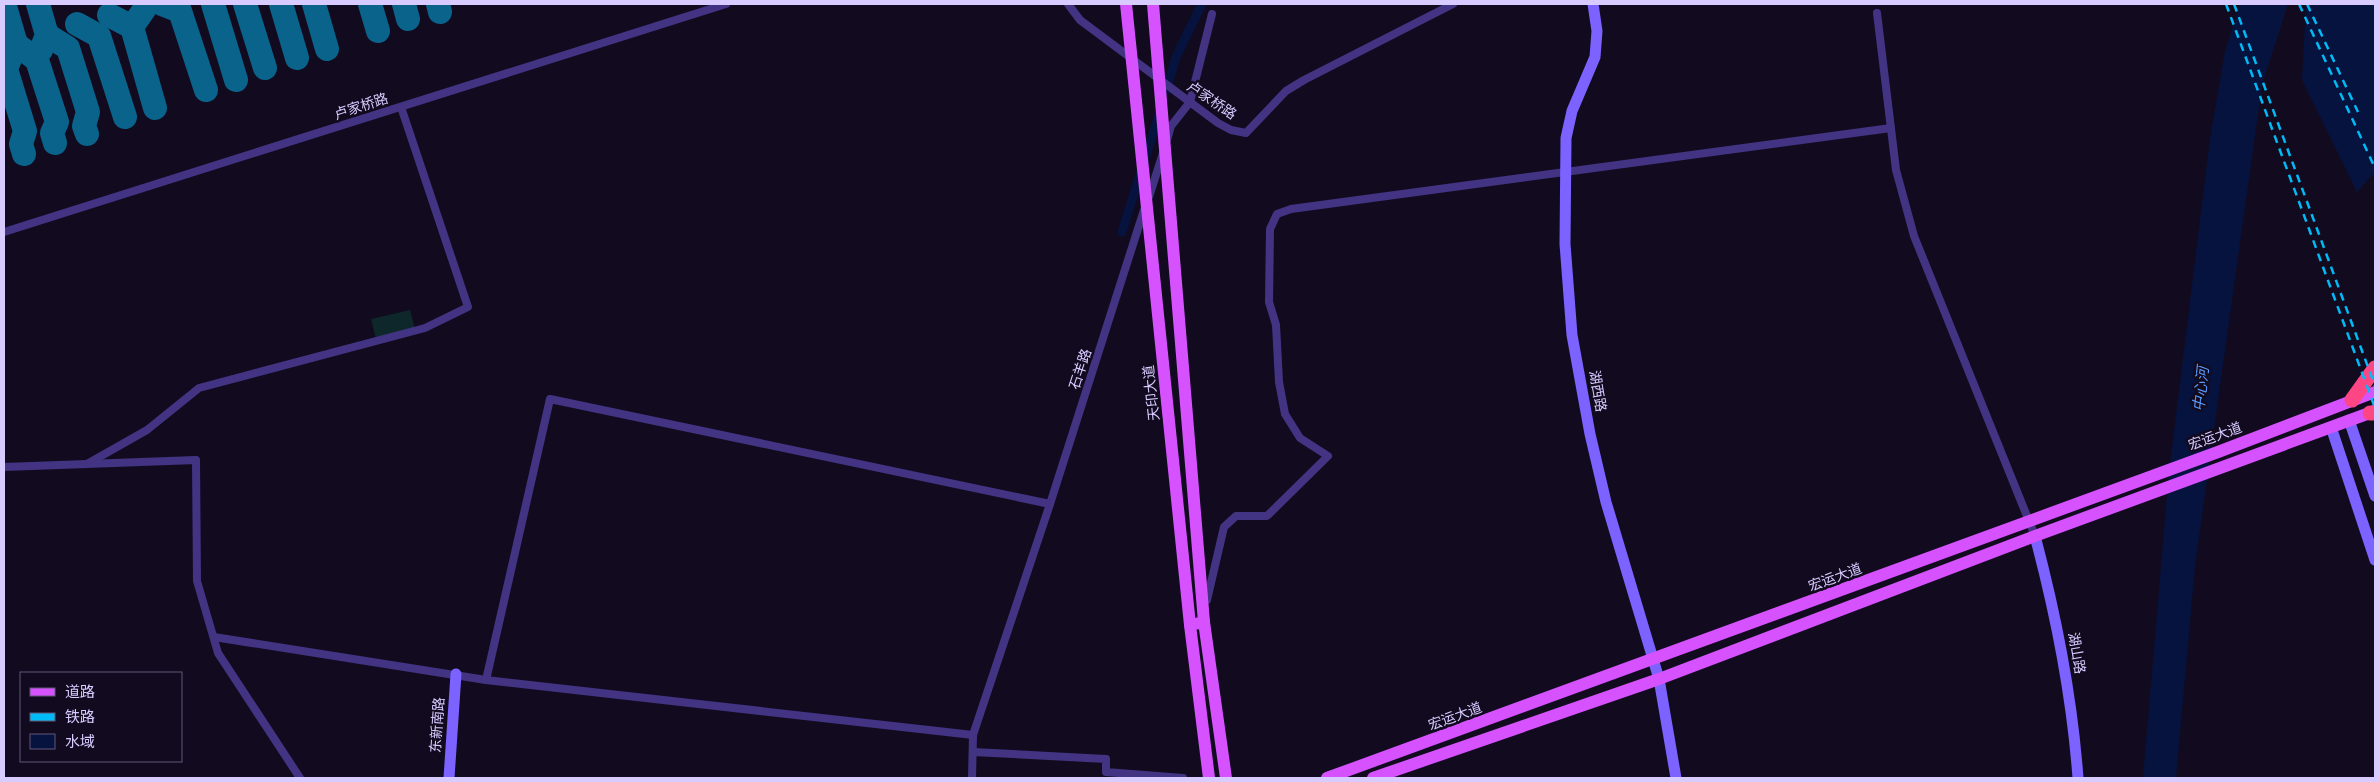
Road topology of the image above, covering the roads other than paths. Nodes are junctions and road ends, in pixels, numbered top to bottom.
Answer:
1 (726, 4) edge
2 (1068, 4) edge
3 (1126, 4) edge
4 (1153, 4) edge
5 (1453, 4) edge
6 (1593, 4) edge
7 (1877, 12) dead end
8 (1212, 14) dead end
9 (1190, 102) junction
10 (401, 106) junction
11 (1891, 128) junction
12 (1564, 174) junction
13 (4, 232) edge
14 (2375, 368) edge
15 (2375, 392) edge
16 (2352, 400) junction
17 (2374, 412) edge
18 (2349, 420) junction
19 (2331, 427) junction
20 (87, 464) junction
21 (4, 467) edge
22 (2375, 496) edge
23 (1050, 504) junction
24 (2029, 521) junction
25 (2035, 536) junction
26 (2375, 560) edge
27 (1204, 622) junction
28 (1190, 625) junction
29 (214, 637) junction
30 (1654, 659) junction
31 (456, 674) junction
32 (1659, 679) junction
33 (486, 680) junction
34 (973, 735) junction
35 (973, 752) junction
36 (300, 778) edge
37 (449, 778) edge
38 (972, 778) edge
39 (1184, 778) edge
40 (1209, 778) edge
41 (1226, 778) edge
42 (1327, 778) edge
43 (1373, 778) edge
44 (1676, 778) edge
45 (2078, 778) edge

1 - 10 street, 卢家桥路
2 - 9 street, 卢家桥路
3 - 28 main road, 天印大道, bridge
4 - 27 main road, bridge
5 - 9 street, 卢家桥路
6 - 12 street, 湖西路
7 - 11 street
8 - 9 street, 石羊路
9 - 23 street, 石羊路
10 - 13 street, 卢家桥路
10 - 20 street
11 - 12 street
11 - 24 street
12 - 27 street
12 - 30 street, 湖西路
14 - 16 highway
15 - 16 main road, 宏运大道
16 - 24 main road, 宏运大道
17 - 18 main road
18 - 19 main road
18 - 22 street
19 - 25 main road
19 - 26 street
20 - 21 street
20 - 29 street
23 - 33 street
23 - 34 street, 石羊路
24 - 25 street
24 - 30 main road, 宏运大道
25 - 32 main road
25 - 45 street, 湖山路
27 - 28 main road
27 - 41 main road
28 - 40 main road, 天印大道
29 - 31 street
29 - 36 street
30 - 32 street, 湖西路
30 - 42 main road, 宏运大道
31 - 33 street
31 - 37 street, 东新南路
32 - 43 main road
32 - 44 street, 湖西路
33 - 34 street
34 - 35 street, 石羊路
35 - 38 street, 石羊路
35 - 39 street

